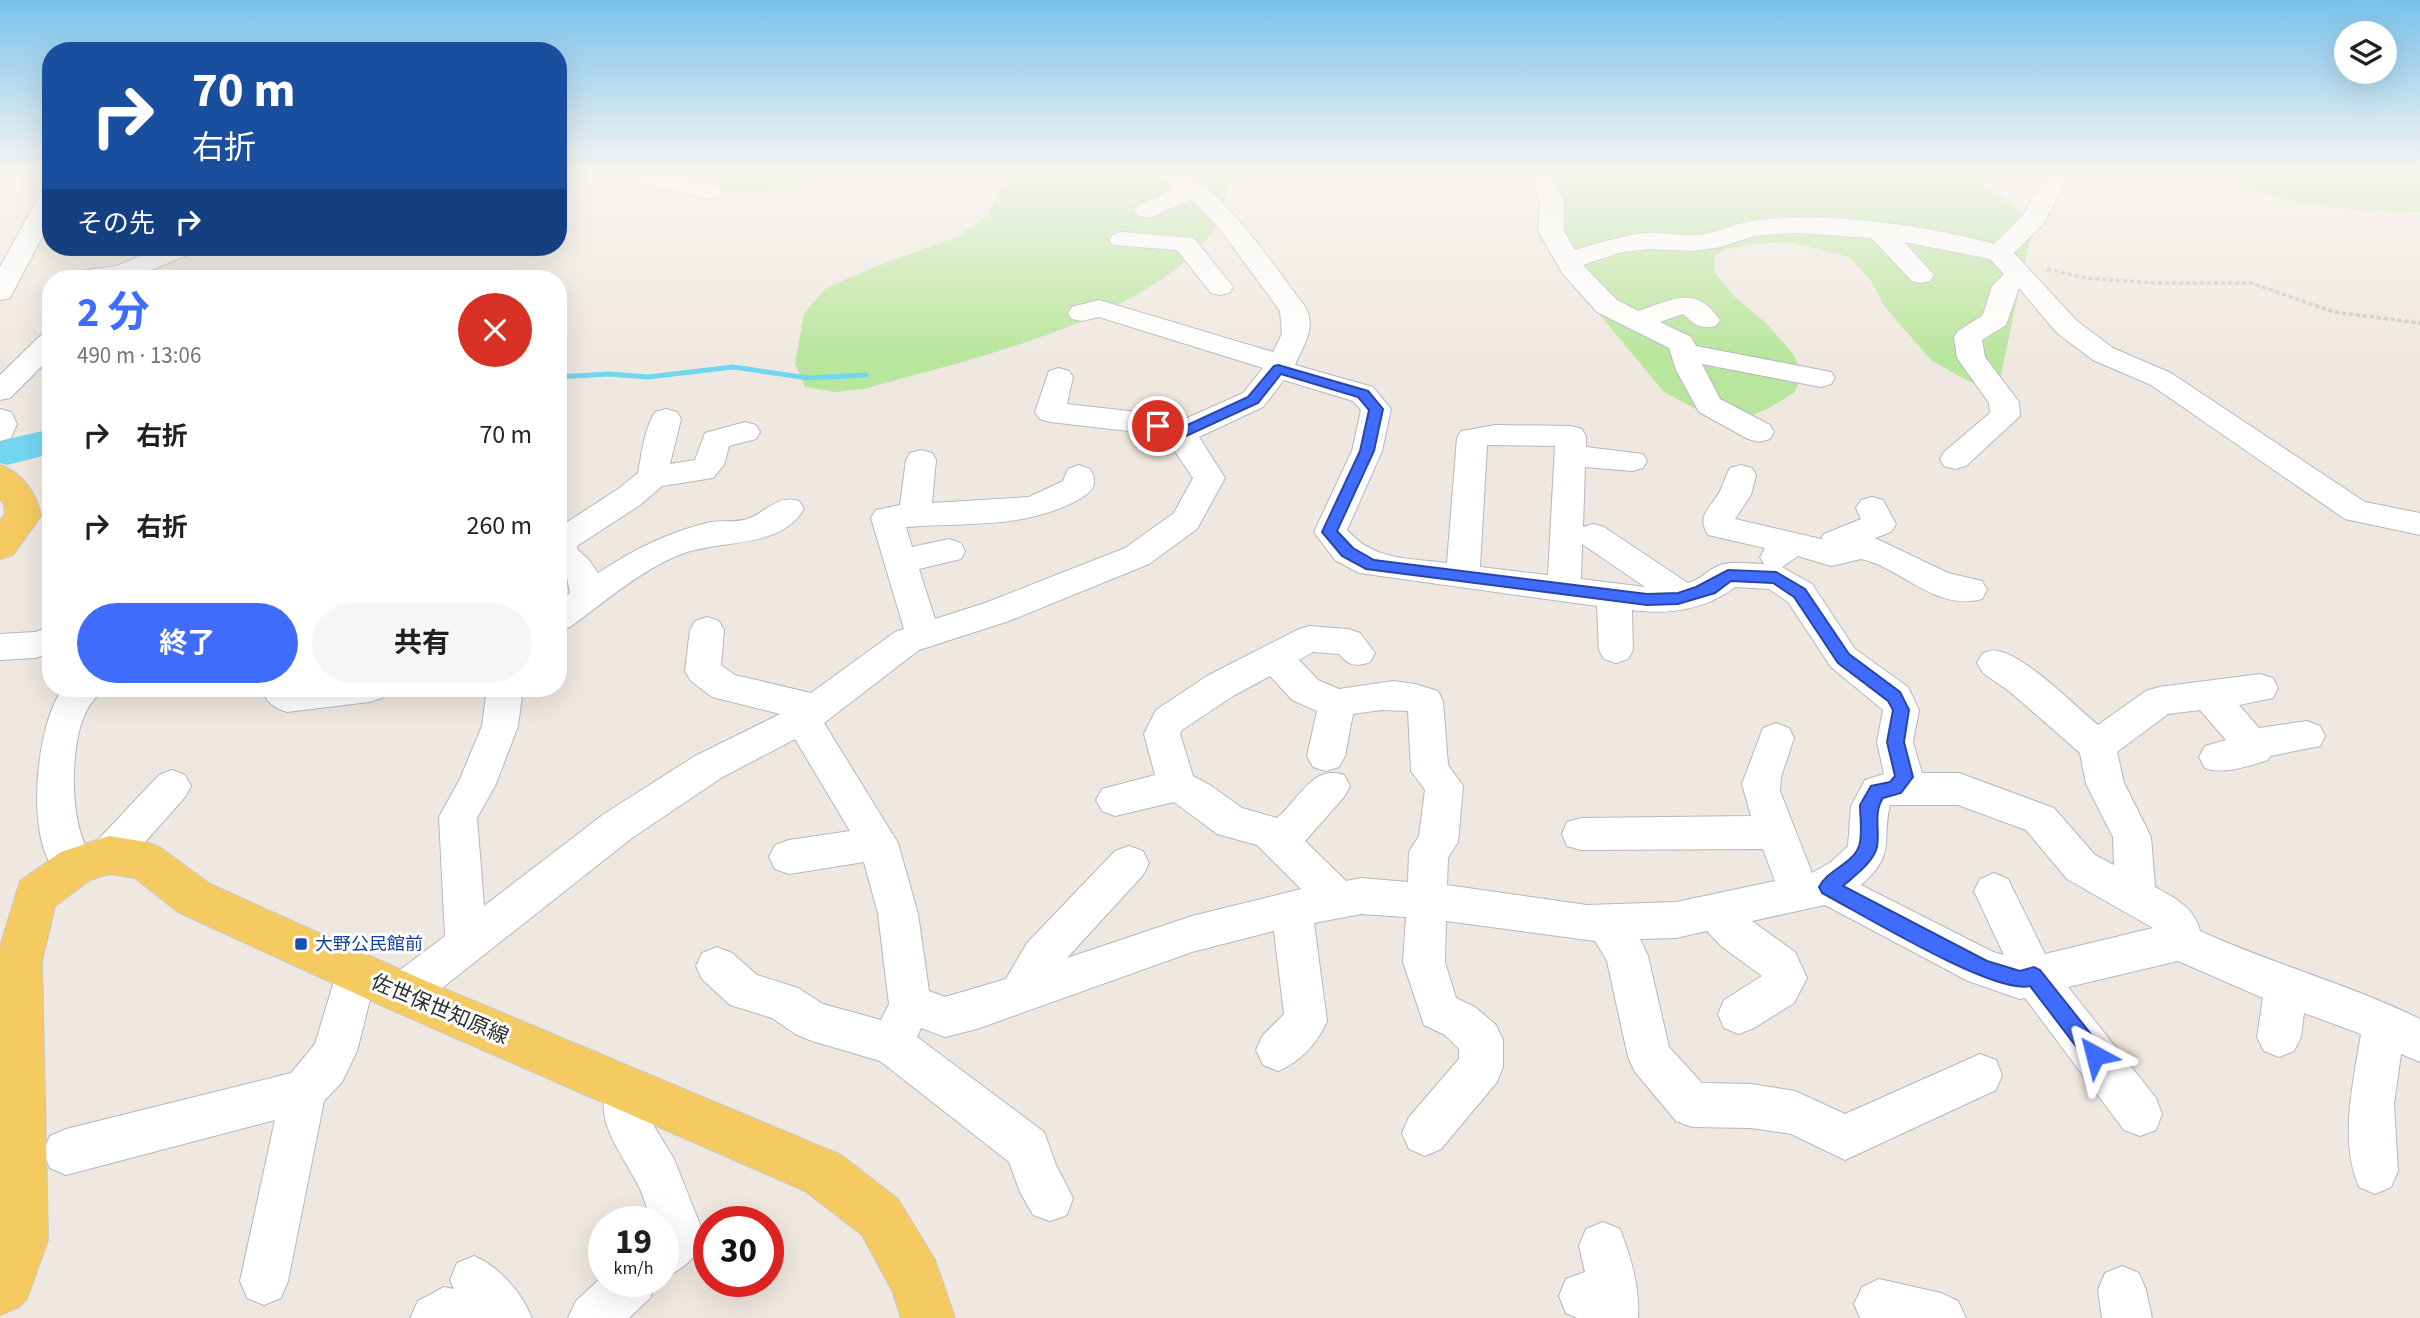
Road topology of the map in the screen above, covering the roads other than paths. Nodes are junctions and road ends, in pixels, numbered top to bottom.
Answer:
1 (1880, 232) edge
2 (32, 233) edge
3 (1229, 233) edge
4 (1552, 233) edge
5 (1740, 233) edge
6 (1807, 233) edge
7 (1884, 233) edge
8 (2026, 233) edge
9 (1122, 240) dead end
10 (1818, 247) dead end
11 (162, 256) edge
12 (1568, 261) junction
13 (2008, 261) junction
14 (128, 270) edge
15 (1921, 275) dead end
16 (1237, 287) junction
17 (0, 292) edge
18 (1082, 313) dead end
19 (1636, 320) junction
20 (1706, 320) dead end
21 (42, 350) edge
22 (1684, 352) junction
23 (42, 364) edge
24 (1280, 366) junction
25 (22, 370) junction
26 (1059, 377) dead end
27 (1821, 378) dead end
28 (0, 391) edge
29 (0, 419) edge
30 (666, 419) dead end
31 (0, 431) edge
32 (744, 432) dead end
33 (1759, 432) dead end
34 (1179, 434) junction
35 (1570, 456) junction
36 (1955, 459) dead end
37 (921, 460) dead end
38 (1632, 461) dead end
39 (1741, 475) dead end
40 (1079, 476) dead end
41 (0, 477) edge
42 (653, 477) junction
43 (1872, 508) dead end
44 (788, 509) dead end
45 (915, 513) junction
46 (2420, 524) edge
47 (1593, 536) dead end
48 (567, 537) edge
49 (0, 546) edge
50 (1806, 547) junction
51 (949, 551) dead end
52 (567, 558) edge
53 (900, 561) junction
54 (1463, 576) junction
55 (1771, 577) junction
56 (1564, 589) junction
57 (1970, 590) dead end
58 (1614, 595) junction
59 (1683, 597) junction
60 (587, 599) junction
61 (567, 612) edge
62 (707, 630) dead end
63 (923, 636) junction
64 (42, 643) edge
65 (0, 647) edge
66 (1616, 650) dead end
67 (1358, 653) dead end
68 (1274, 657) junction
69 (1995, 663) dead end
70 (2259, 688) dead end
71 (2209, 695) junction
72 (77, 697) edge
73 (504, 697) edge
74 (1336, 704) junction
75 (810, 713) junction
76 (2307, 736) dead end
77 (1776, 738) dead end
78 (2097, 746) junction
79 (172, 786) dead end
80 (1177, 786) junction
81 (1895, 788) junction
82 (1115, 800) dead end
83 (1777, 832) junction
84 (1581, 834) dead end
85 (1278, 840) junction
86 (878, 843) junction
87 (789, 857) dead end
88 (93, 860) junction
89 (1129, 863) dead end
90 (1814, 890) junction
91 (1994, 891) dead end
92 (2136, 897) junction
93 (1339, 901) junction
94 (1425, 901) junction
95 (1292, 909) junction
96 (1715, 912) junction
97 (1606, 922) junction
98 (2180, 942) junction
99 (466, 944) junction
100 (717, 966) dead end
101 (356, 972) junction
102 (2034, 976) junction
103 (2286, 986) junction
104 (403, 993) junction
105 (1020, 995) junction
106 (910, 1004) junction
107 (1739, 1014) dead end
108 (2402, 1032) edge
109 (2278, 1037) dead end
110 (892, 1044) junction
111 (1278, 1049) dead end
112 (1980, 1075) dead end
113 (626, 1089) junction
114 (304, 1091) junction
115 (2140, 1114) dead end
116 (1424, 1133) dead end
117 (66, 1152) dead end
118 (2375, 1171) dead end
119 (1050, 1198) dead end
120 (670, 1206) edge
121 (1603, 1246) dead end
122 (264, 1281) dead end
123 (0, 1288) edge
124 (616, 1297) edge
125 (474, 1299) edge
126 (1604, 1304) edge
127 (1879, 1304) dead end
128 (435, 1318) edge
129 (507, 1318) edge
130 (593, 1318) edge
131 (928, 1318) edge
132 (1941, 1318) edge

1 - 15 street
2 - 17 street
3 - 16 street
4 - 12 street
5 - 12 street
6 - 10 street
7 - 13 street
8 - 13 street
9 - 16 street
11 - 14 street
12 - 19 street
13 - 36 street
13 - 46 street
16 - 24 street
18 - 24 street
19 - 20 street
19 - 22 street
21 - 25 street
22 - 27 street
22 - 33 street
23 - 25 street
24 - 34 street
24 - 54 street
25 - 28 street
26 - 34 street
29 - 31 street
30 - 42 street
32 - 42 street
34 - 63 street
35 - 38 street
35 - 54 street
35 - 56 street
37 - 45 street
39 - 50 street
40 - 45 street
41 - 49 main road
42 - 48 street
43 - 50 street
44 - 60 street
45 - 53 street
47 - 59 street
50 - 55 street
50 - 57 street
51 - 53 street
52 - 60 street
53 - 63 street
54 - 56 street
55 - 59 street
55 - 81 street
56 - 58 street
58 - 59 street
58 - 66 street
60 - 61 street
62 - 75 street
63 - 75 street
64 - 65 street
67 - 68 street
68 - 74 street
68 - 80 street
69 - 78 street
70 - 71 street
71 - 76 street
71 - 78 street
72 - 88 street
73 - 99 street
74 - 85 street
74 - 94 street
75 - 86 street
75 - 99 street
77 - 83 street
78 - 92 street
79 - 88 street
80 - 82 street
80 - 85 street
81 - 90 street
81 - 92 street
83 - 84 street
83 - 90 street
85 - 93 street
86 - 87 street
86 - 106 street
88 - 101 main road, 佐世保世知原線
88 - 123 main road
89 - 105 street
90 - 96 street
90 - 102 street
91 - 102 street
92 - 98 street
93 - 94 street
93 - 95 street
94 - 97 street
94 - 116 street
95 - 105 street
95 - 111 street
96 - 97 street
96 - 107 street
97 - 112 street
98 - 102 street
98 - 103 street
99 - 104 street
100 - 110 street
101 - 104 main road, 佐世保世知原線
101 - 114 street
102 - 115 street
103 - 108 street
103 - 109 street
104 - 113 main road, 佐世保世知原線
105 - 106 street
106 - 110 street
108 - 118 street
110 - 119 street
113 - 120 street
113 - 131 main road, 佐世保世知原線
114 - 117 street
114 - 122 street
121 - 126 street
124 - 130 street
125 - 128 street
125 - 129 street
127 - 132 street

